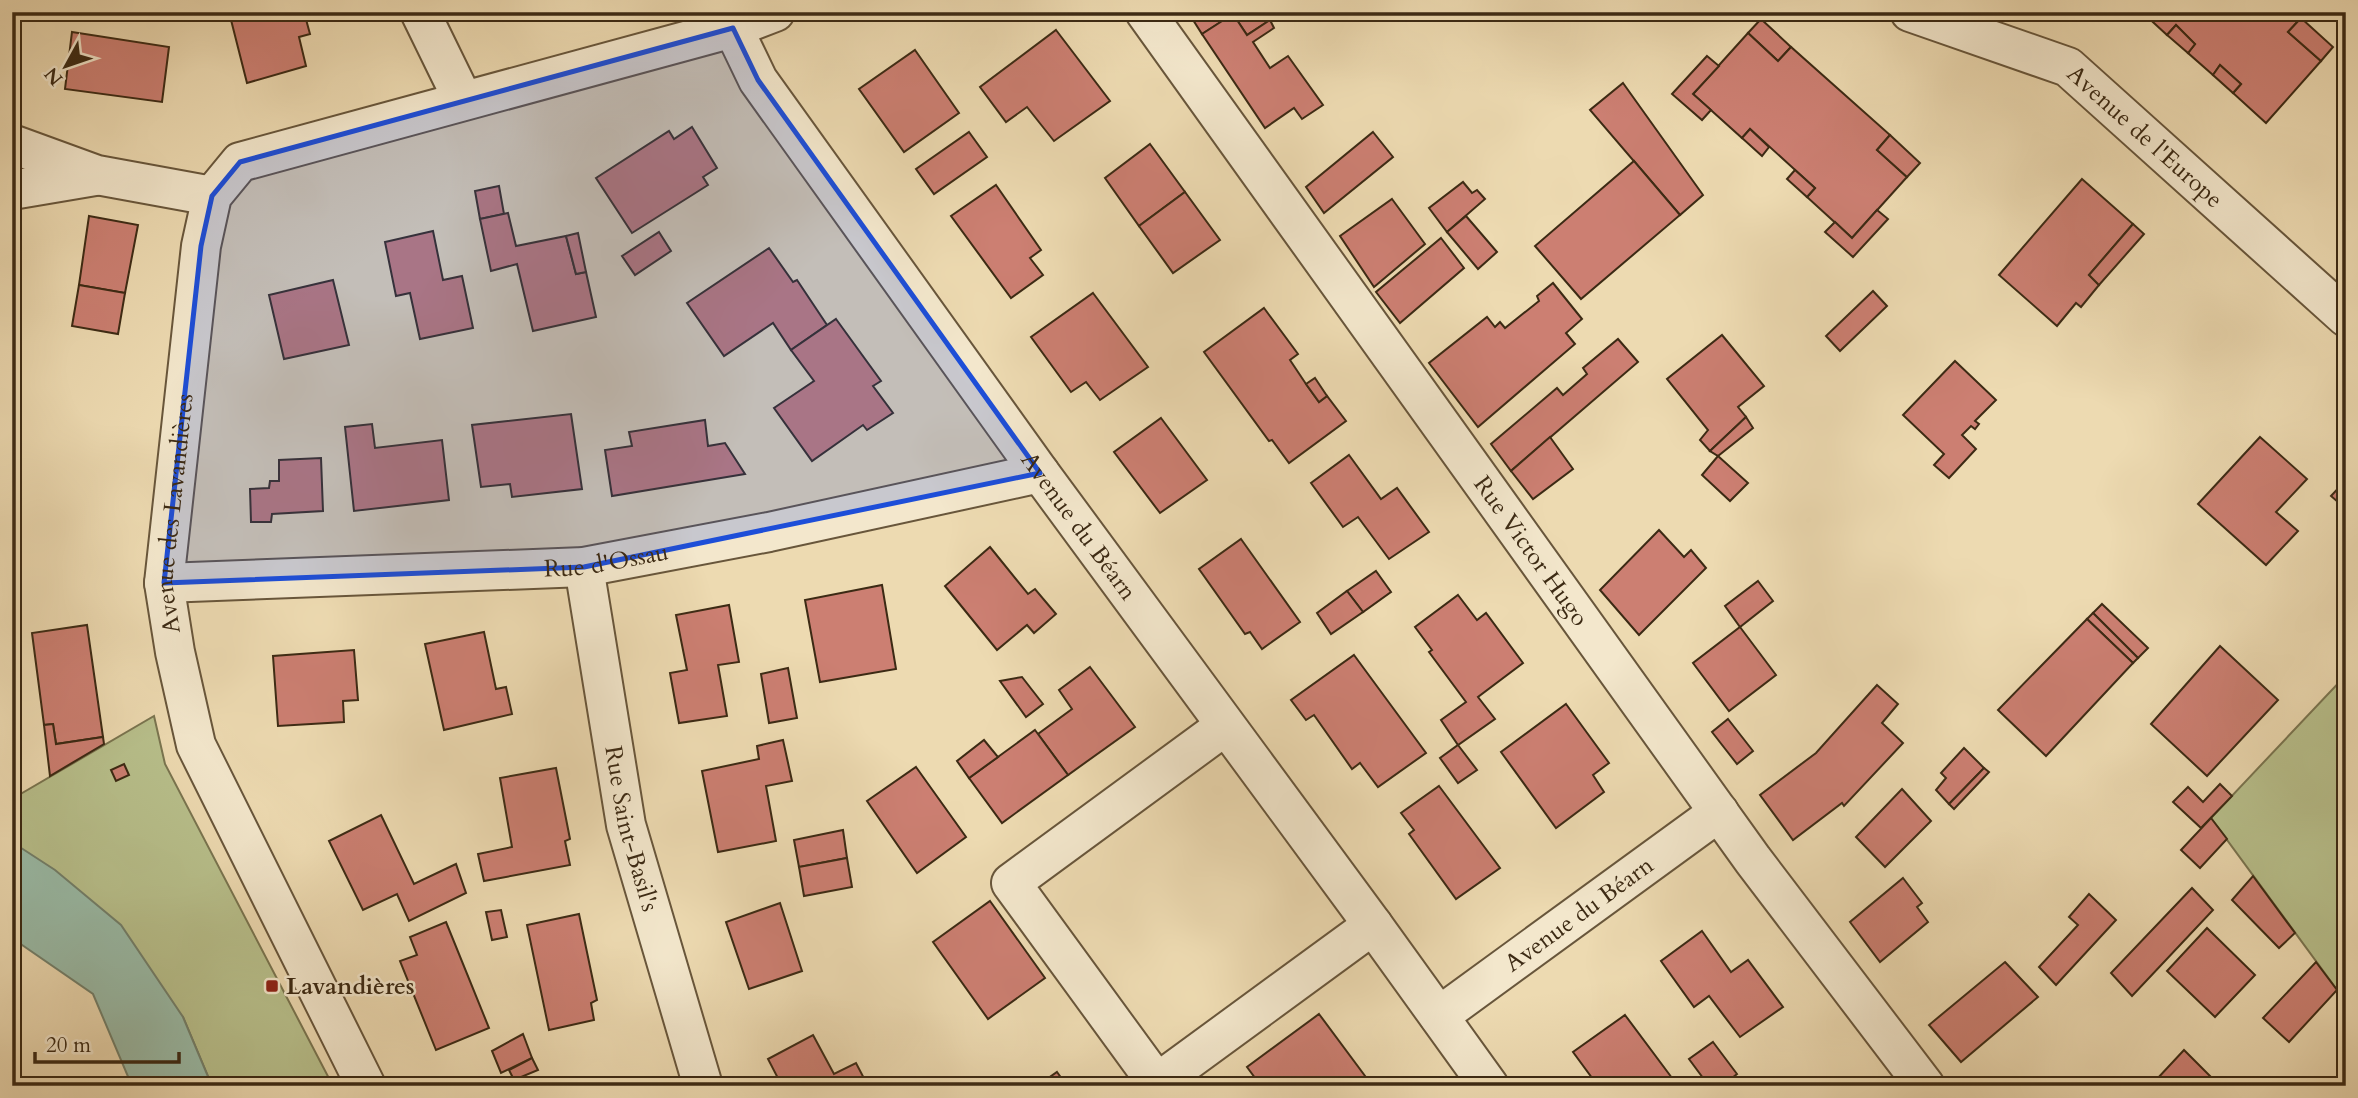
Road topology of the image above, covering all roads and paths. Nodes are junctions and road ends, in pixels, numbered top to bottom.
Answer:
1 (420, 12) edge
2 (775, 12) edge
3 (1145, 12) edge
4 (1910, 12) edge
5 (733, 28) junction
6 (463, 100) junction
7 (12, 144) edge
8 (97, 175) junction
9 (12, 190) edge
10 (212, 196) junction
11 (2346, 317) edge
12 (1040, 473) junction
13 (584, 567) junction
14 (164, 583) junction
15 (1225, 726) junction
16 (1718, 812) junction
17 (1373, 925) junction
18 (1439, 1016) junction
19 (366, 1086) edge
20 (703, 1086) edge
21 (1489, 1086) edge
22 (1925, 1086) edge

1 - 6 street
2 - 5 street
3 - 16 street, Rue Victor Hugo
4 - 11 street, Avenue de l'Europe
5 - 6 street
5 - 12 street, Avenue du Béarn
6 - 10 street
7 - 8 street
8 - 9 street
8 - 10 street
10 - 14 street, Avenue des Lavandières
12 - 13 street, Rue d'Ossau
12 - 15 street, Avenue du Béarn
13 - 14 street, Rue d'Ossau
13 - 20 street, Rue Saint-Basil's
14 - 19 street, Avenue des Lavandières
15 - 17 street, Avenue du Béarn
15 - 17 street
16 - 18 street, Avenue du Béarn
16 - 22 street, Rue Victor Hugo
17 - 18 street, Avenue du Béarn
18 - 21 street, Avenue du Béarn

